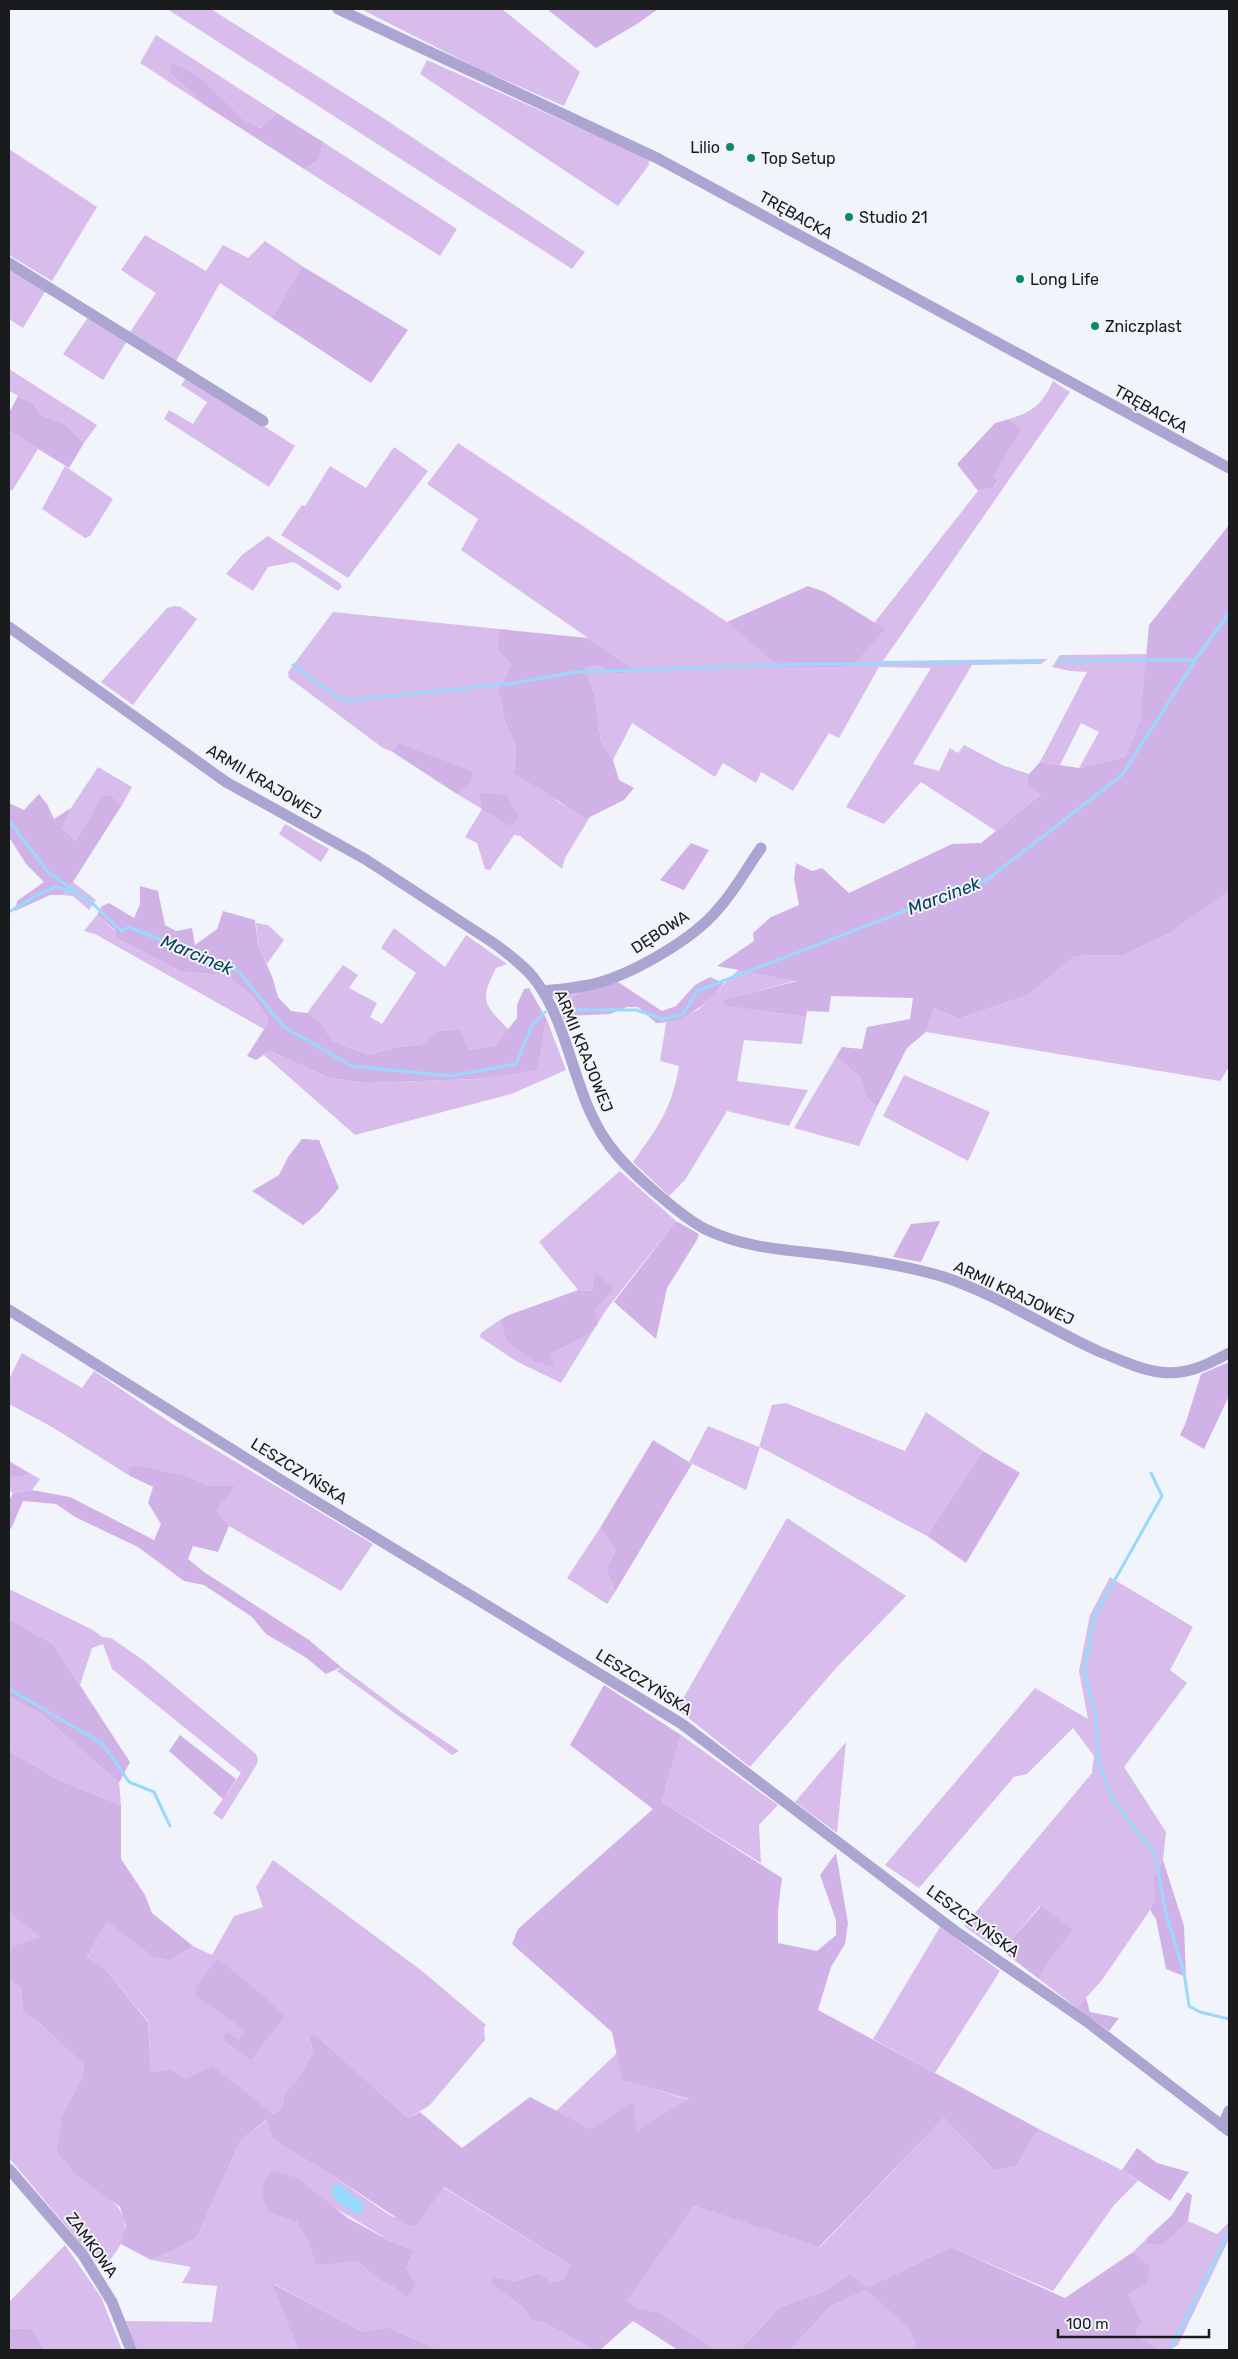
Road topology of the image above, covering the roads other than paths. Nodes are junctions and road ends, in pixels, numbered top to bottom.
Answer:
1 (338, 9) edge
2 (9, 263) edge
3 (263, 421) dead end
4 (1229, 468) edge
5 (9, 627) edge
6 (761, 848) dead end
7 (543, 991) junction
8 (9, 1310) edge
9 (1229, 1353) edge
10 (1229, 2112) edge
11 (1226, 2129) edge
12 (9, 2169) edge
13 (131, 2350) edge

1 - 4 street, TRĘBACKA
2 - 3 street
5 - 7 street, ARMII KRAJOWEJ
6 - 7 street, DĘBOWA
7 - 9 street, ARMII KRAJOWEJ
8 - 11 street, LESZCZYŃSKA
10 - 11 street
12 - 13 street, ZAMKOWA

